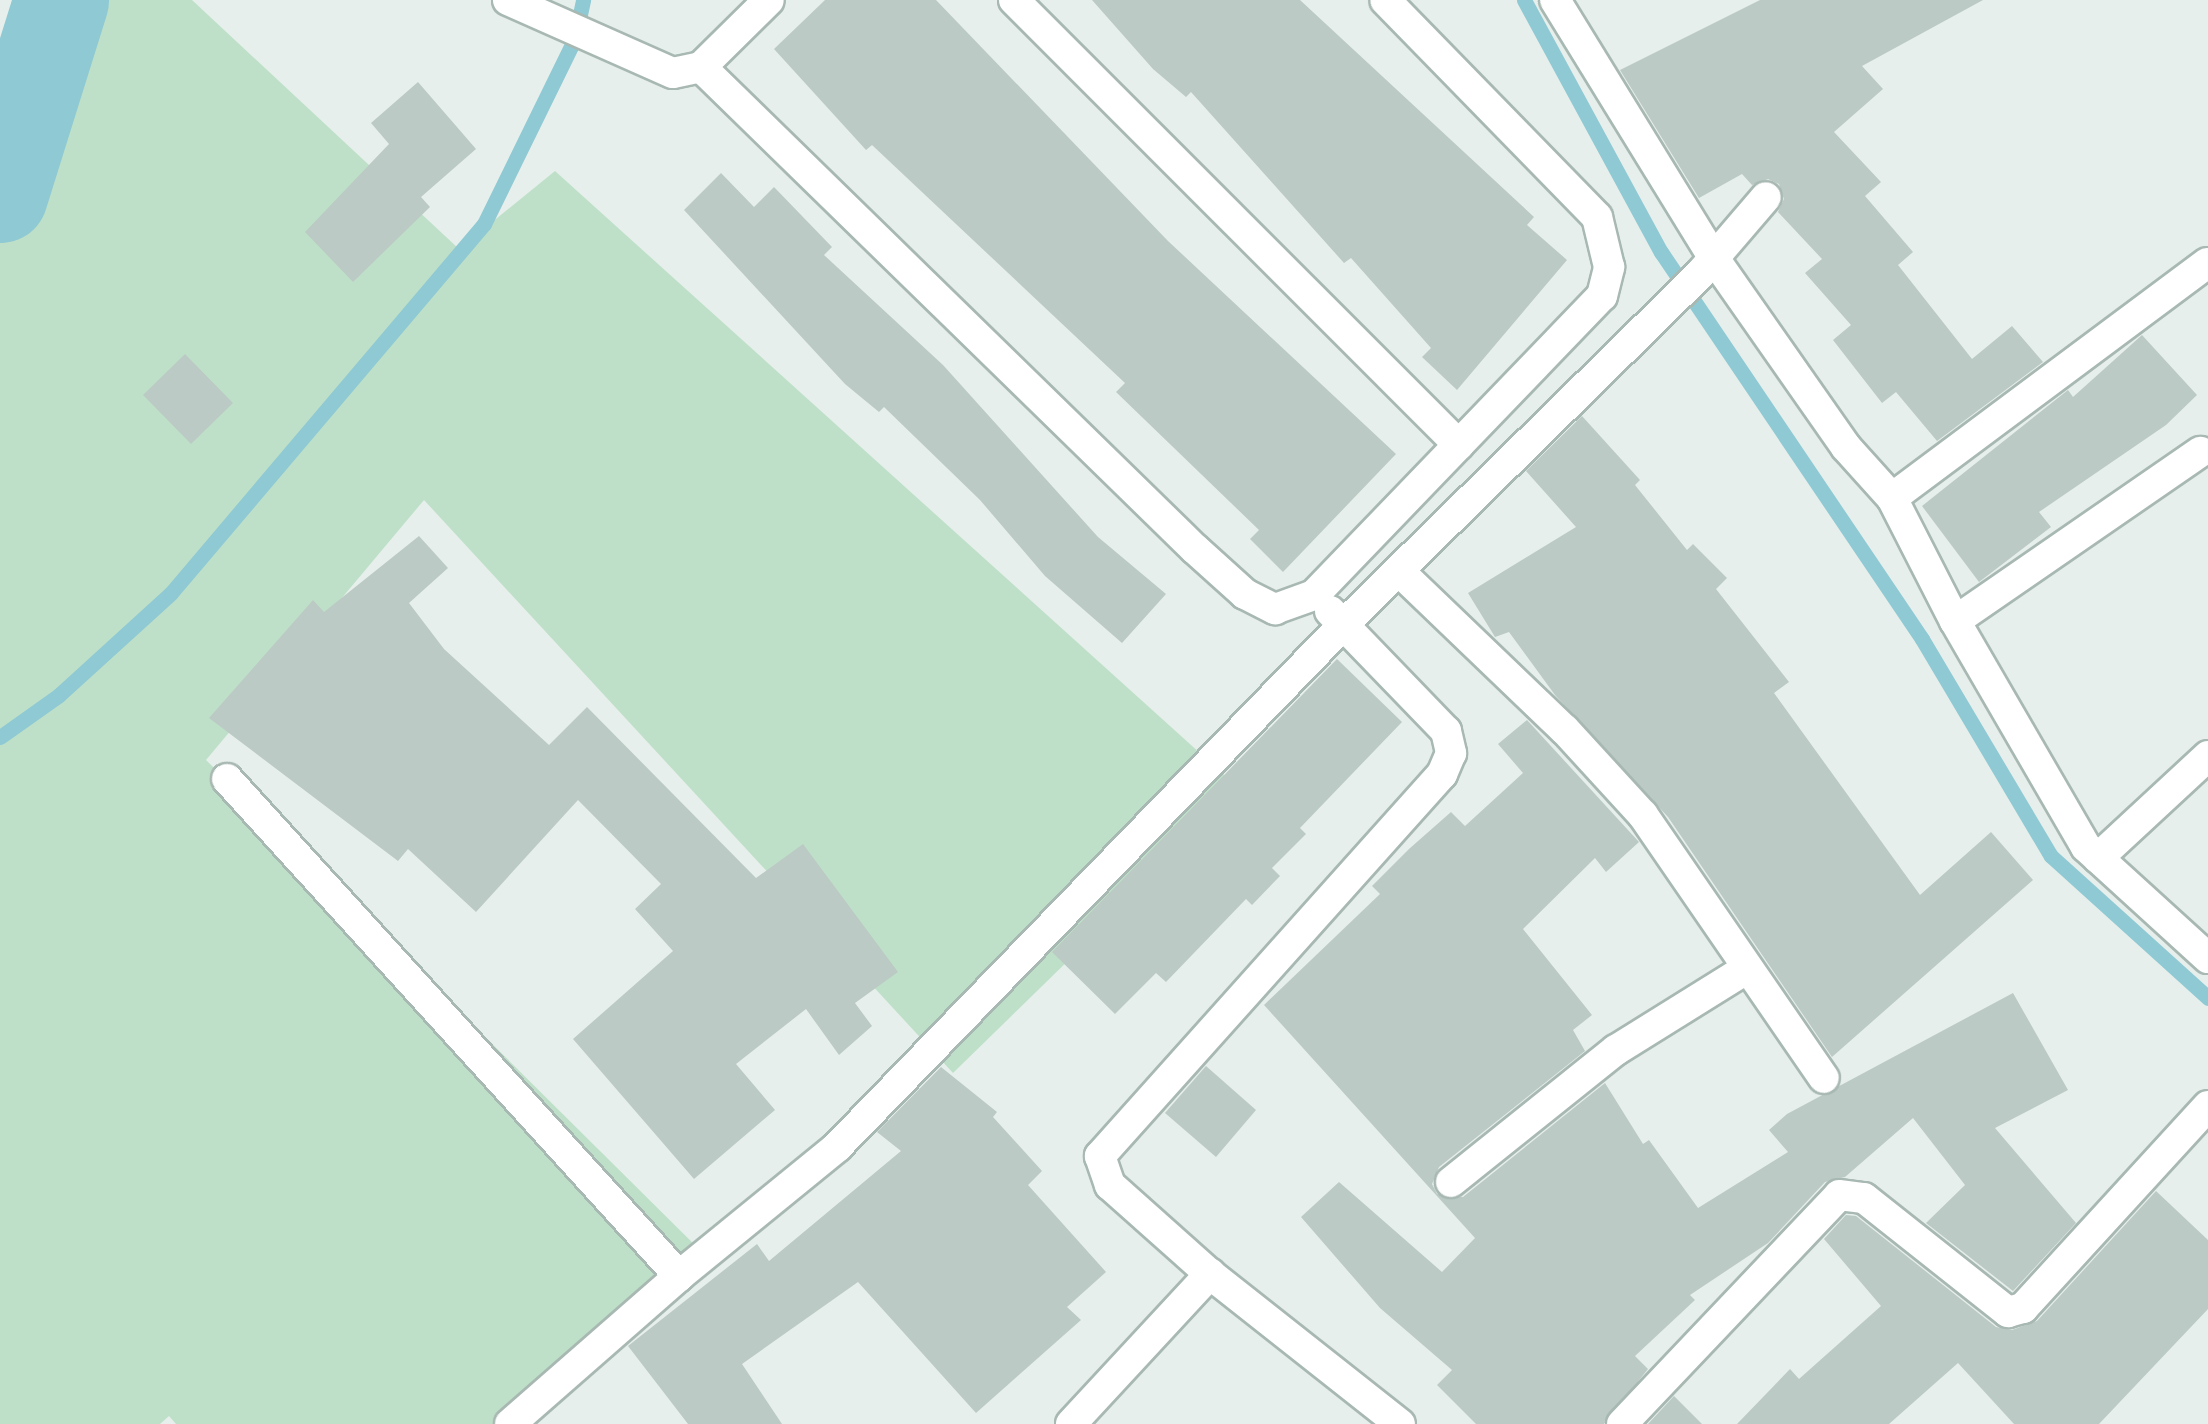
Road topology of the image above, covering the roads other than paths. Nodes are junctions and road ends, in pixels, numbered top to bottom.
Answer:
1 (508, 0) edge
2 (769, 0) edge
3 (1014, 0) edge
4 (1386, 0) edge
5 (1556, 0) edge
6 (554, 15) edge
7 (687, 70) junction
8 (1766, 198) dead end
9 (2207, 263) edge
10 (1706, 266) junction
11 (1459, 445) junction
12 (2200, 452) dead end
13 (1892, 498) junction
14 (1400, 572) junction
15 (1314, 595) junction
16 (1955, 621) junction
17 (1344, 624) junction
18 (2208, 756) edge
19 (227, 780) dead end
20 (2098, 858) junction
21 (2208, 958) edge
22 (1746, 969) junction
23 (1824, 1078) dead end
24 (2208, 1106) edge
25 (1451, 1182) dead end
26 (1210, 1274) junction
27 (678, 1276) junction
28 (510, 1424) edge
29 (1071, 1424) edge
30 (1400, 1424) edge
31 (1622, 1424) edge

1 - 6 street
2 - 7 street
3 - 11 street
4 - 11 street
5 - 10 street
6 - 7 street
7 - 15 street
8 - 10 street
9 - 13 street
10 - 13 street
10 - 14 street
11 - 15 street
12 - 16 street
13 - 16 street
14 - 17 street
14 - 22 street
15 - 17 street
16 - 20 street
17 - 26 street
17 - 27 street
18 - 20 street
19 - 27 street
20 - 21 street
22 - 23 street
22 - 25 street
24 - 31 street
26 - 29 street
26 - 30 street
27 - 28 street

